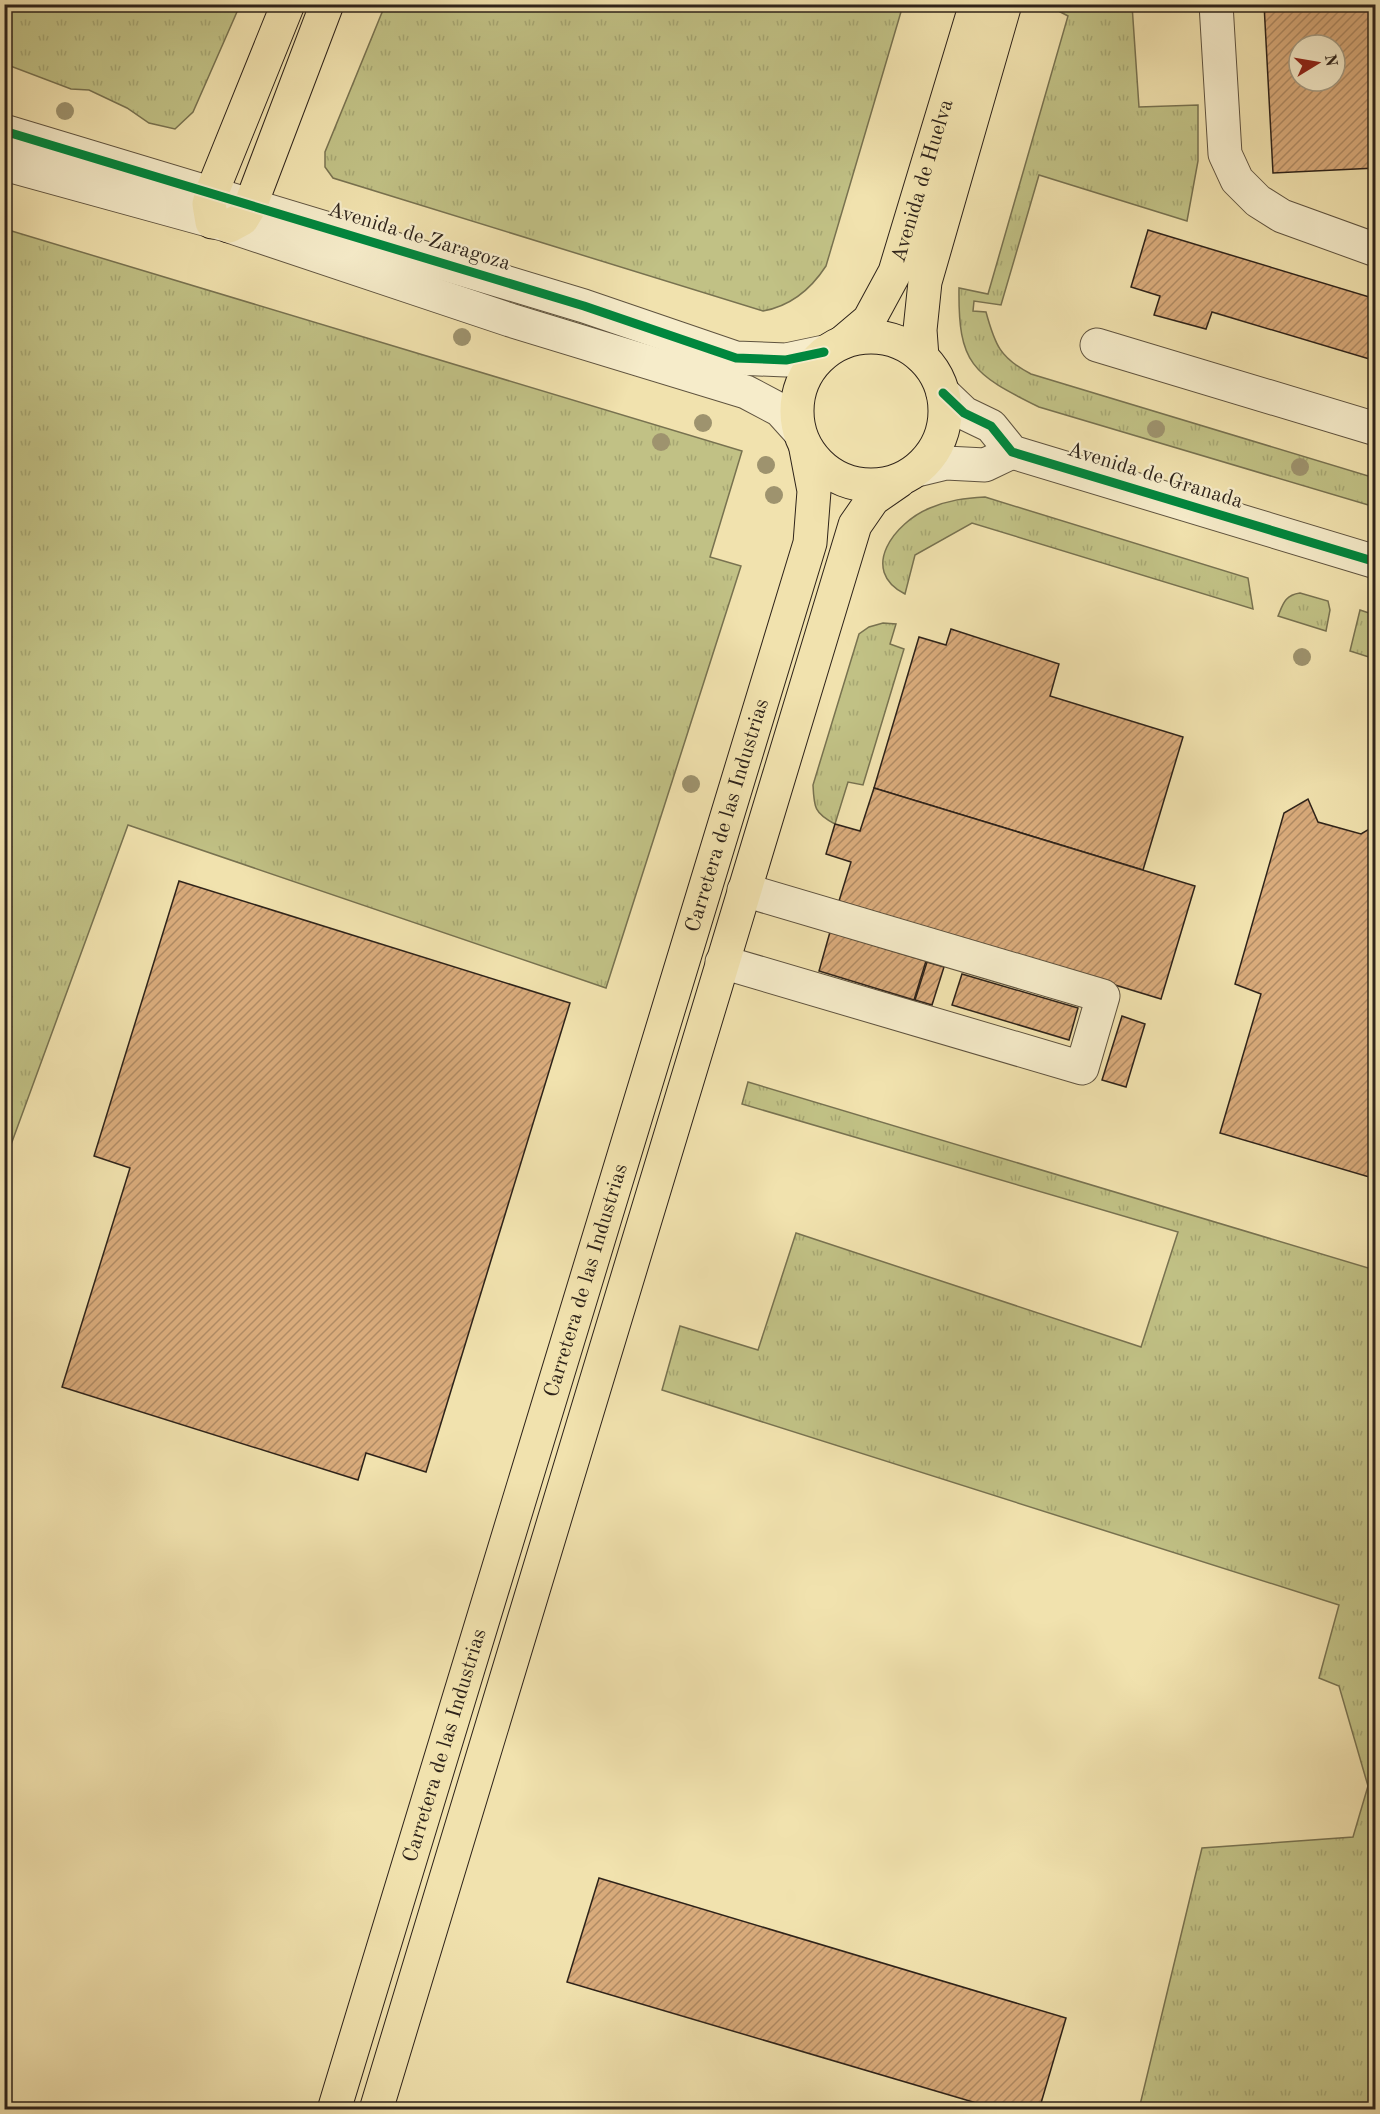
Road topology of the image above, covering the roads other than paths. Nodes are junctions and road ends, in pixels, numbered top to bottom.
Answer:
1 (288, 4) edge
2 (327, 4) edge
3 (976, 4) edge
4 (1005, 4) edge
5 (1216, 4) edge
6 (4, 131) edge
7 (4, 164) edge
8 (226, 211) junction
9 (1376, 250) edge
10 (1097, 345) dead end
11 (834, 347) junction
12 (922, 357) junction
13 (943, 393) junction
14 (1376, 429) edge
15 (802, 439) junction
16 (1012, 452) junction
17 (908, 476) junction
18 (1376, 562) edge
19 (744, 890) junction
20 (722, 962) junction
21 (334, 2109) edge
22 (376, 2109) edge

1 - 8 main road
2 - 8 main road
3 - 11 main road, Avenida de Huelva
4 - 12 main road, Avenida de Huelva
5 - 9 street
6 - 8 street, Avenida de Zaragoza
7 - 8 street, Avenida de Zaragoza
8 - 11 street, Avenida de Zaragoza
8 - 15 street, Avenida de Zaragoza
10 - 14 street
11 - 12 main road
11 - 15 main road
12 - 13 main road
13 - 16 street
13 - 17 main road
15 - 17 main road
15 - 21 main road, Carretera de las Industrias
16 - 17 street
16 - 18 street, Avenida de Granada
17 - 19 main road, Carretera de las Industrias
19 - 20 main road, Carretera de las Industrias
19 - 20 street
20 - 22 main road, Carretera de las Industrias

